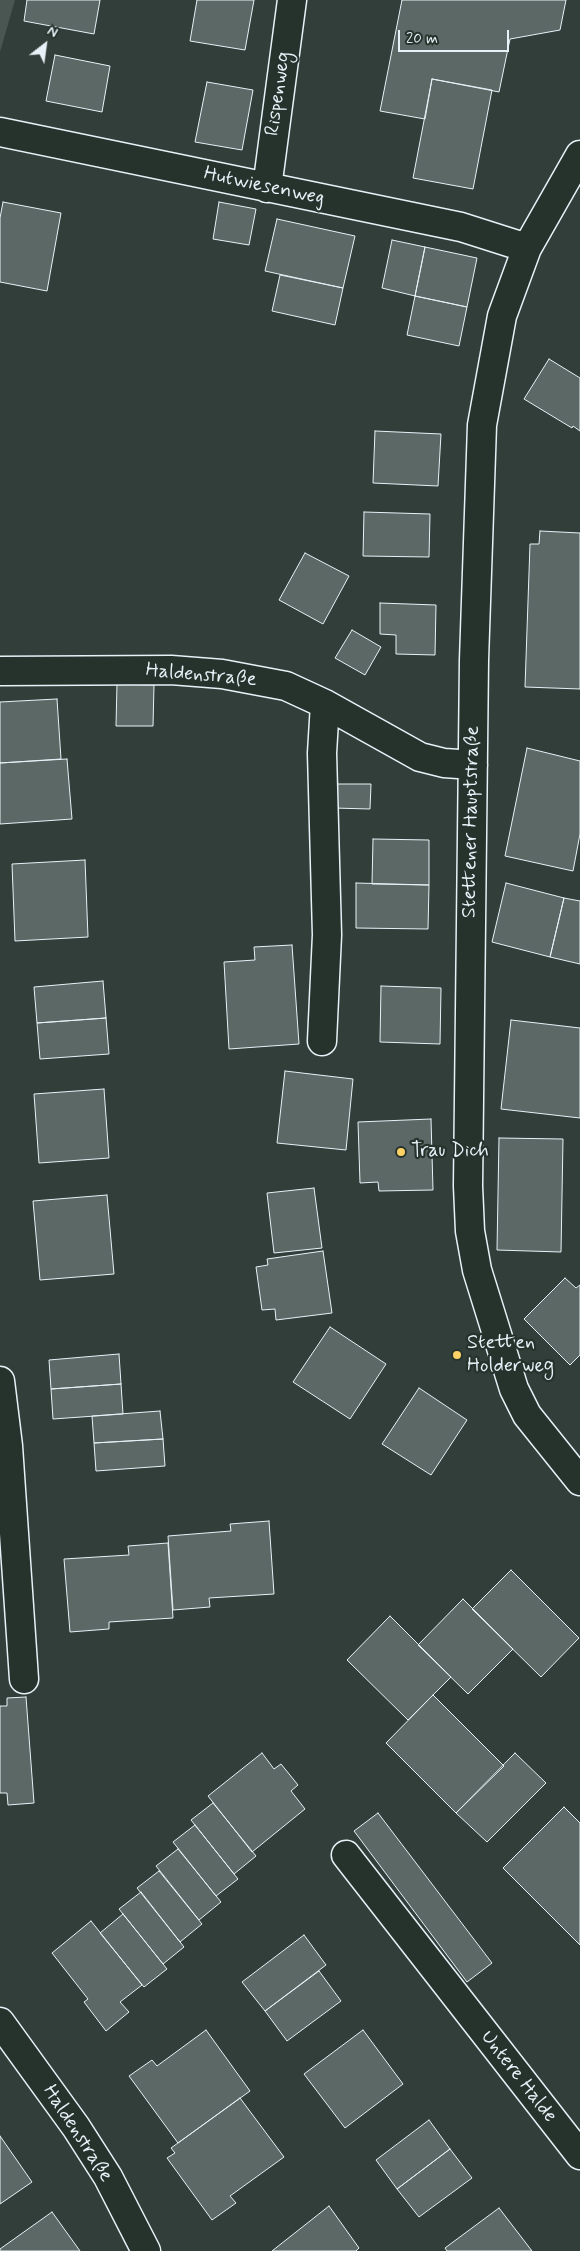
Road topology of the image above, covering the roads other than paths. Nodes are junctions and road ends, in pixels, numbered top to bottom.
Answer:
1 (292, 0) edge
2 (0, 132) edge
3 (580, 155) edge
4 (267, 188) junction
5 (526, 248) junction
6 (0, 671) edge
7 (325, 704) junction
8 (472, 764) junction
9 (322, 1040) dead end
10 (0, 1381) edge
11 (580, 1482) edge
12 (24, 1679) dead end
13 (346, 1855) dead end
14 (0, 2022) edge
15 (580, 2155) edge
16 (146, 2251) edge

1 - 4 street, Rispenweg
2 - 4 street, Hutwiesenweg
3 - 5 street, Stettener Hauptstraße
4 - 5 street, Hutwiesenweg
5 - 8 street, Stettener Hauptstraße
6 - 7 street, Haldenstraße
7 - 8 street, Haldenstraße
7 - 9 street
8 - 11 street, Stettener Hauptstraße
10 - 12 street
13 - 15 street, Untere Halde
14 - 16 street, Haldenstraße

